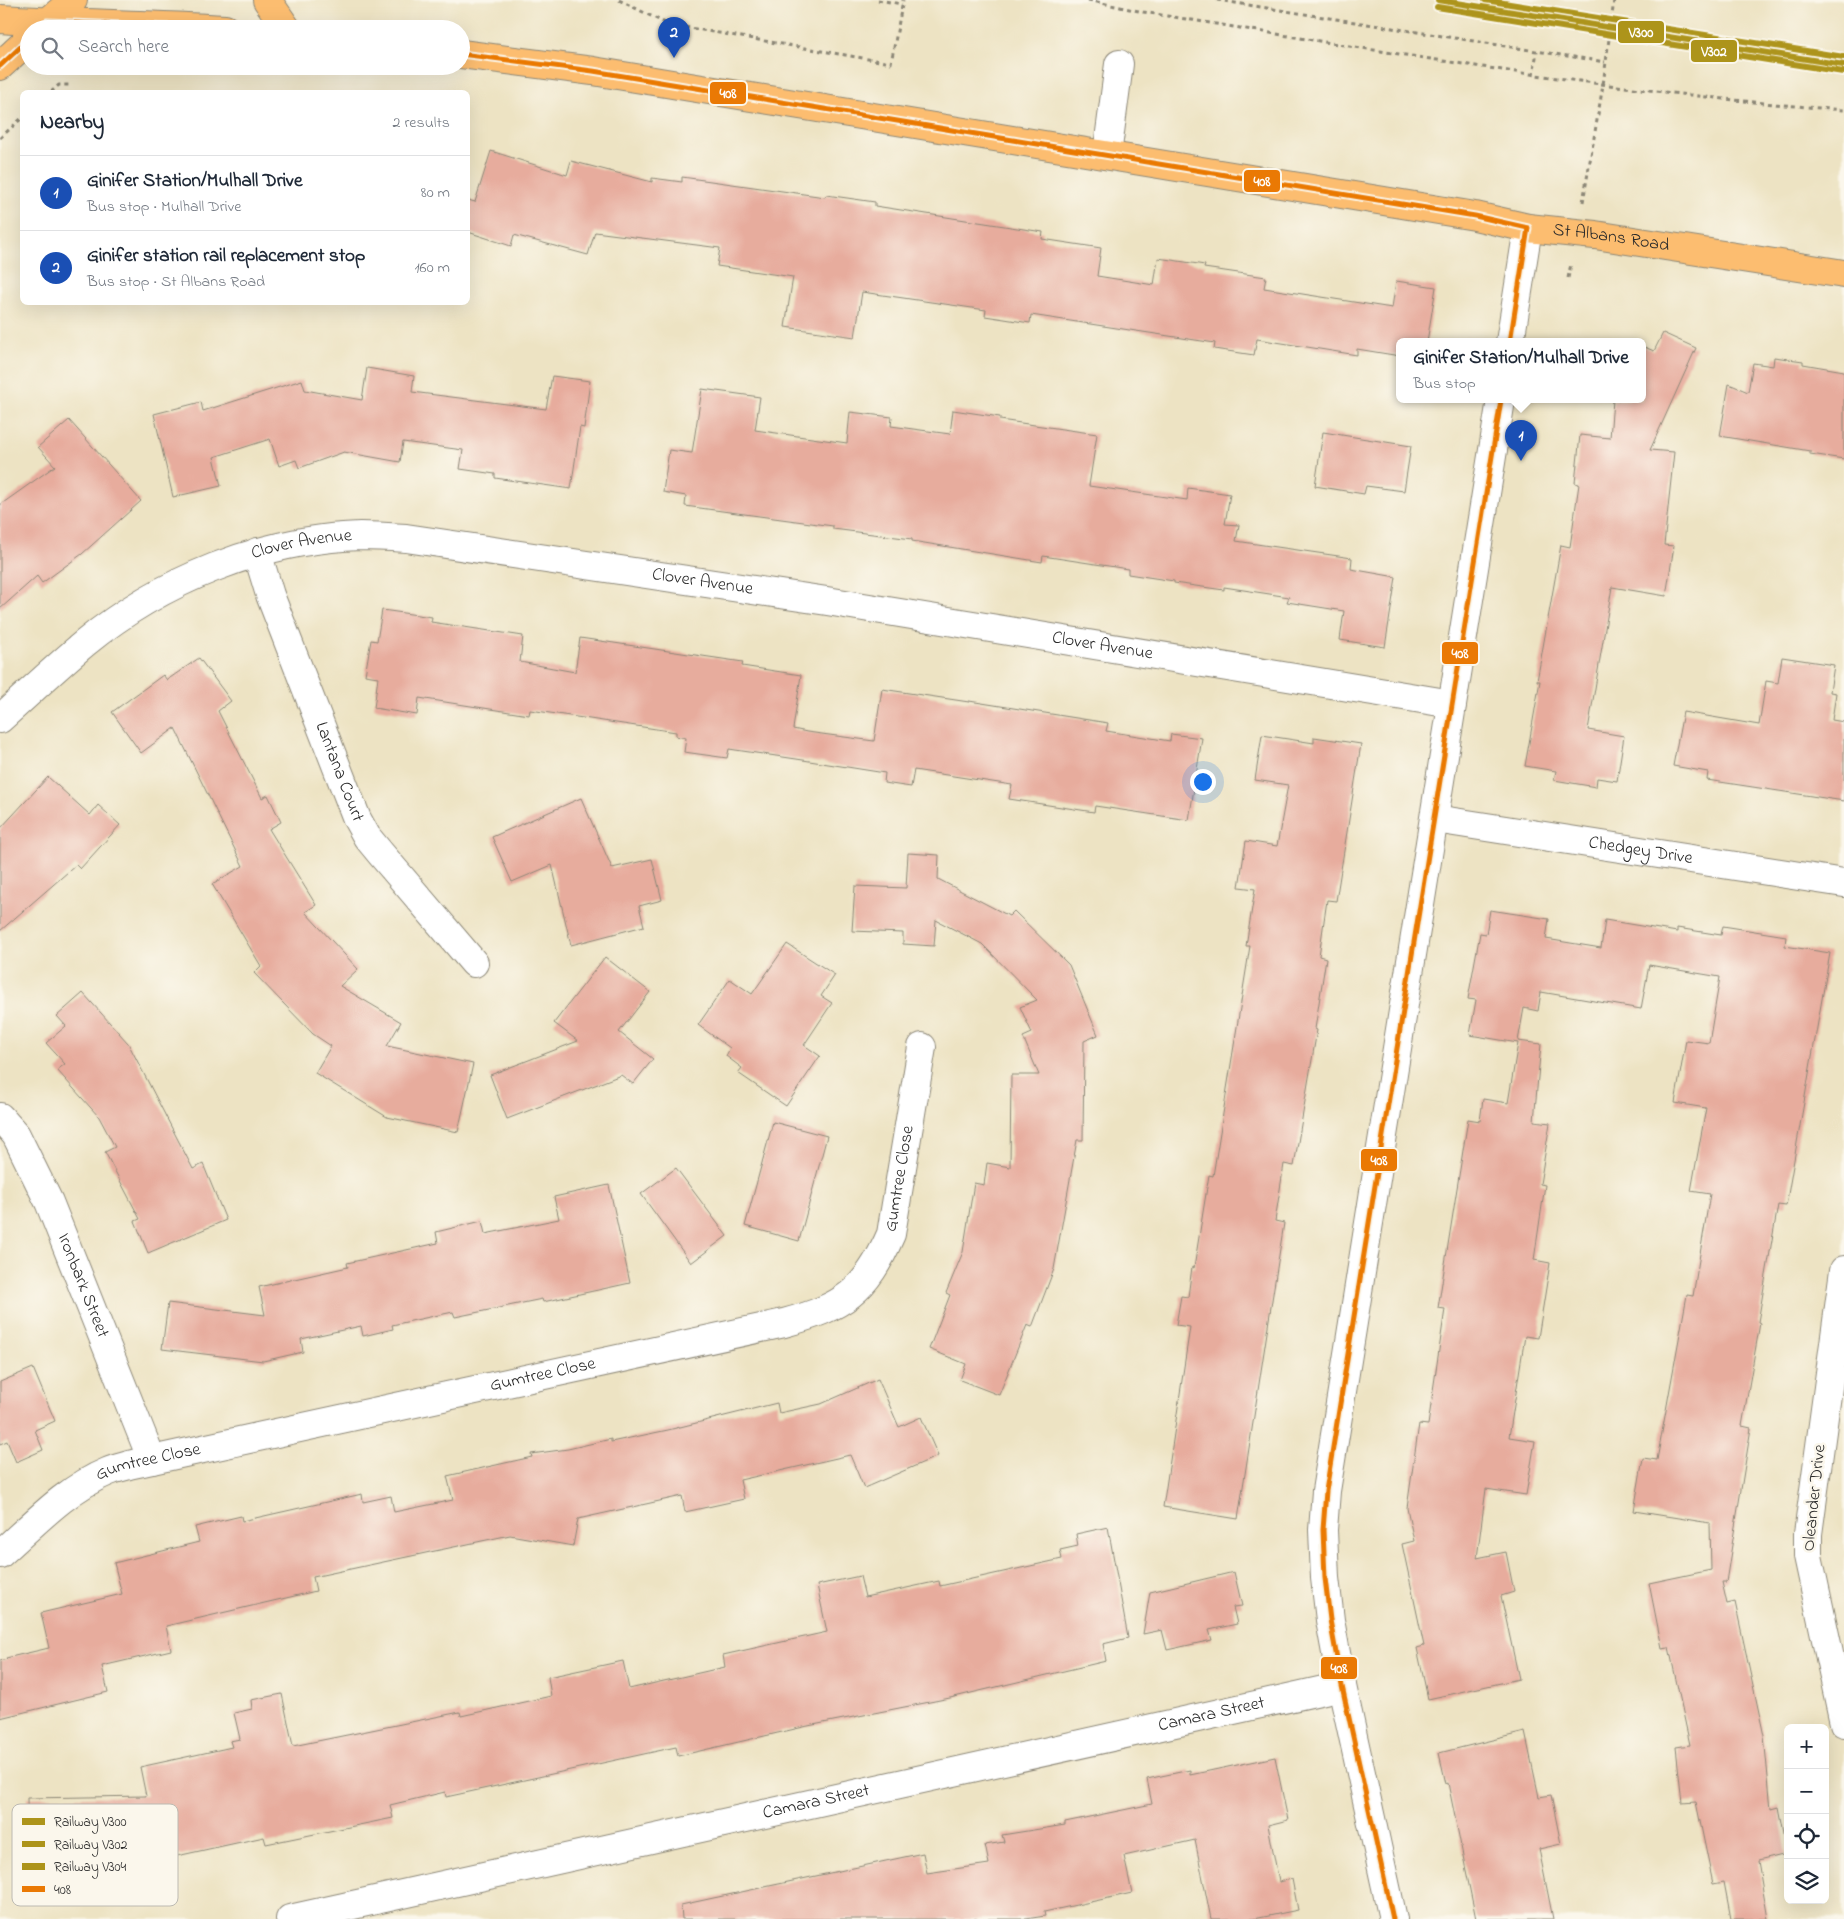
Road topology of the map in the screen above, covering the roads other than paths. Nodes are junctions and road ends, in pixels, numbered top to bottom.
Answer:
1 (73, 0) edge
2 (267, 0) edge
3 (0, 19) edge
4 (50, 20) edge
5 (281, 20) edge
6 (20, 25) edge
7 (20, 48) edge
8 (470, 55) edge
9 (1119, 64) dead end
10 (0, 66) edge
11 (1107, 155) junction
12 (1528, 228) junction
13 (1844, 274) edge
14 (1511, 338) edge
15 (1501, 403) edge
16 (257, 552) junction
17 (1452, 704) junction
18 (0, 719) edge
19 (1435, 819) junction
20 (1844, 883) edge
21 (474, 963) dead end
22 (922, 1047) dead end
23 (0, 1117) edge
24 (1844, 1270) edge
25 (152, 1460) junction
26 (0, 1554) edge
27 (1342, 1686) junction
28 (1844, 1723) edge
29 (332, 1915) edge
30 (290, 1919) edge
31 (1393, 1919) edge

1 - 4 main road
2 - 5 main road
3 - 6 main road
7 - 10 main road
8 - 11 main road, St Albans Road
9 - 11 street
11 - 12 main road, St Albans Road
12 - 13 main road, St Albans Road
12 - 14 street
15 - 17 street
16 - 17 street, Clover Avenue
16 - 18 street, Clover Avenue
16 - 21 street, Lantana Court
17 - 19 street
19 - 20 street, Chedgey Drive
19 - 27 street
22 - 25 street, Gumtree Close
23 - 25 street, Ironbark Street
24 - 28 street, Oleander Drive
25 - 26 street, Gumtree Close
27 - 29 street, Camara Street
27 - 31 street
29 - 30 street, Camara Street

